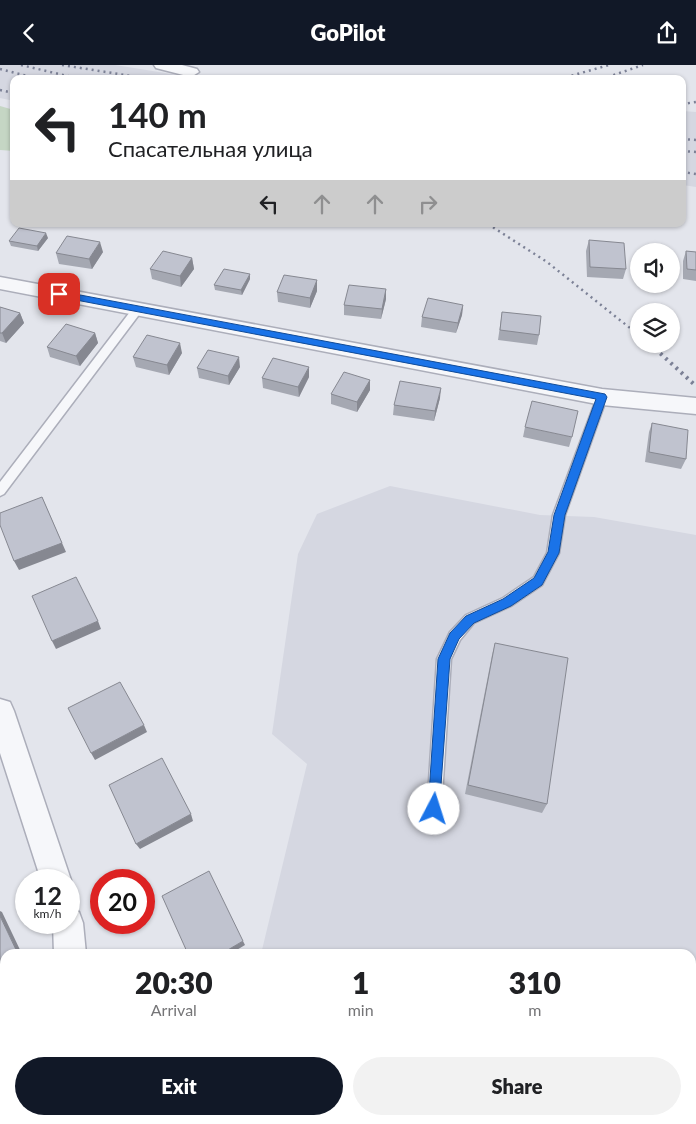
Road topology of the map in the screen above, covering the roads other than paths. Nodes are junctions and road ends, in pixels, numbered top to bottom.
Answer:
1 (162, 65) edge
2 (191, 72) dead end
3 (0, 283) edge
4 (137, 310) junction
5 (602, 397) junction
6 (696, 406) edge
7 (0, 491) edge
8 (0, 711) edge
9 (433, 826) dead end
10 (52, 869) edge
11 (69, 934) edge
12 (70, 949) edge

1 - 2 street
3 - 4 street
4 - 5 street
4 - 7 lane
5 - 6 street
5 - 9 lane
8 - 10 street
11 - 12 street

